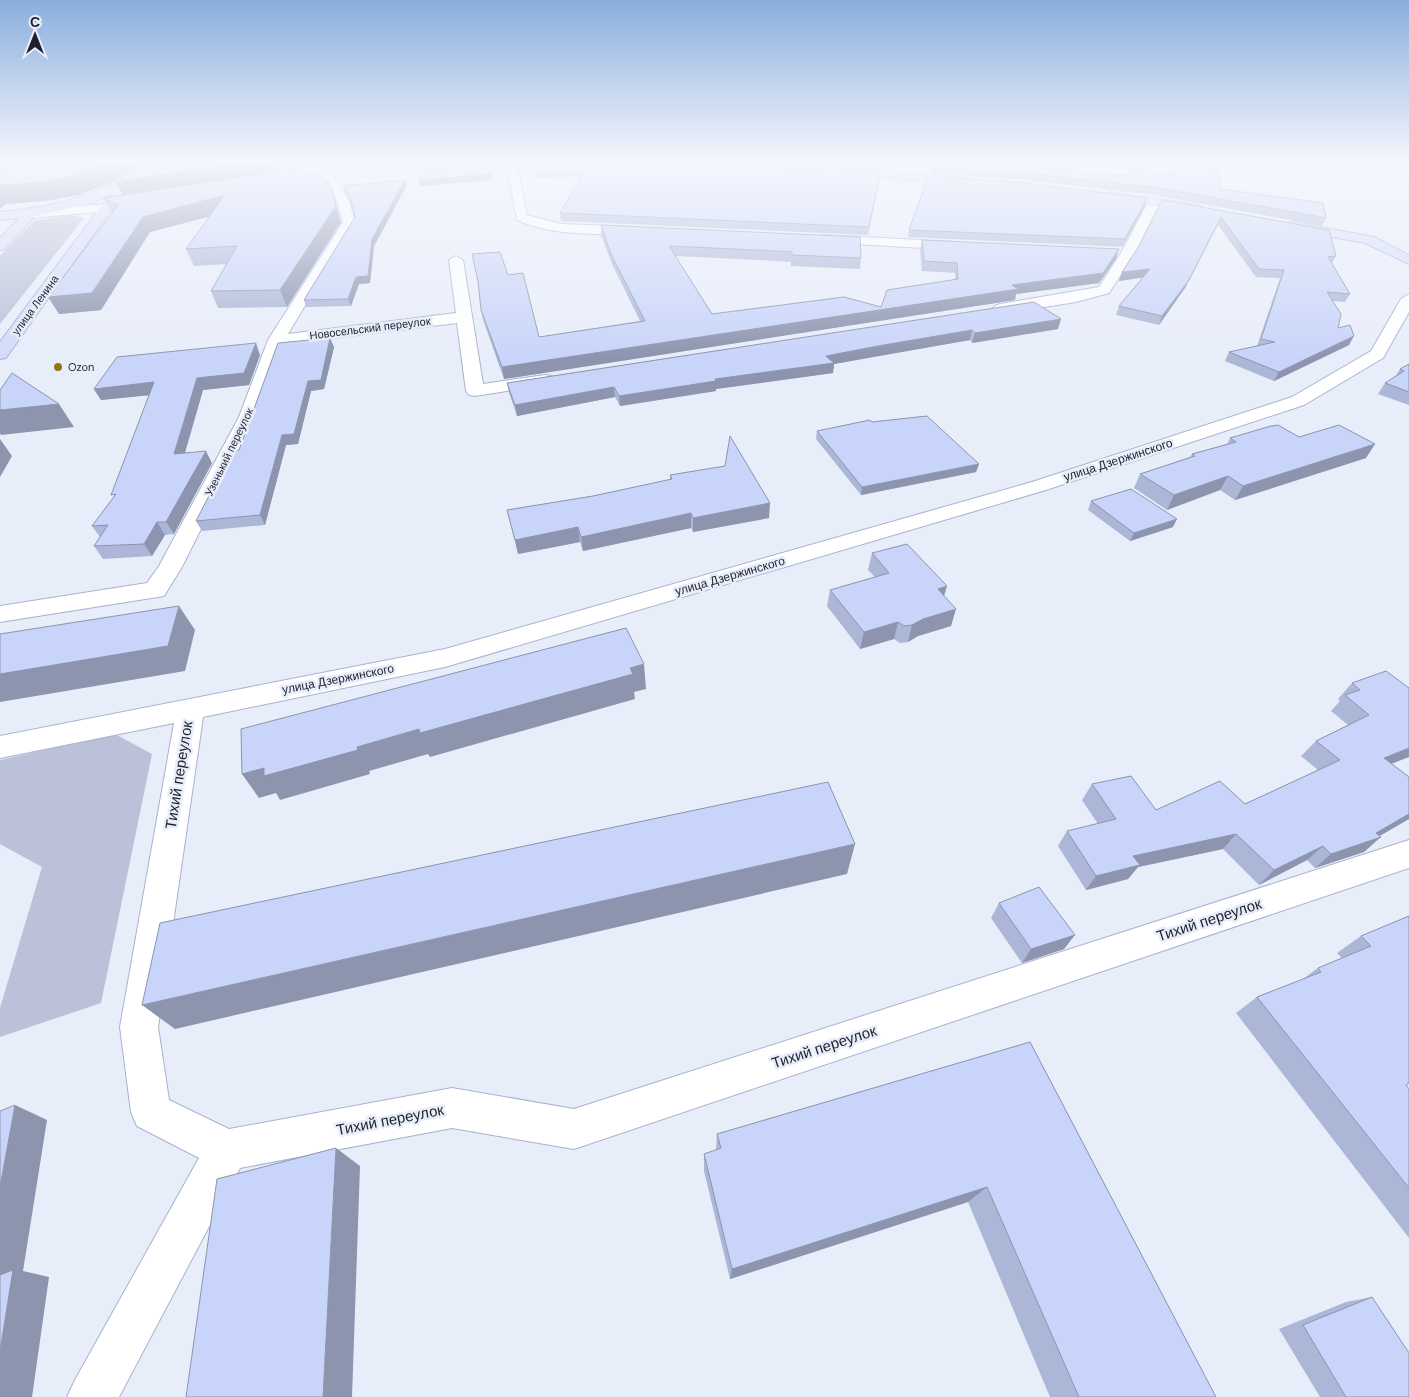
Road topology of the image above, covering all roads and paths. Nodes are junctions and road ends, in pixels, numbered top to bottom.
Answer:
1 (17, 228) edge
2 (91, 228) edge
3 (345, 228) edge
4 (583, 228) edge
5 (1141, 228) edge
6 (1305, 228) edge
7 (652, 231) edge
8 (811, 239) edge
9 (0, 246) edge
10 (969, 246) edge
11 (1108, 253) edge
12 (1128, 254) junction
13 (456, 260) dead end
14 (1409, 260) edge
15 (1409, 299) edge
16 (987, 311) edge
17 (464, 317) junction
18 (276, 340) junction
19 (0, 354) edge
20 (563, 377) edge
21 (0, 614) edge
22 (190, 709) junction
23 (0, 746) edge
24 (1409, 854) edge
25 (228, 1150) junction
26 (92, 1397) edge

1 - 9 main road
2 - 19 main road, улица Ленина
3 - 18 street, Узенький переулок
4 - 7 street
5 - 12 street
6 - 14 main road
8 - 10 street
11 - 12 street
12 - 16 street
13 - 17 street
15 - 22 street, улица Дзержинского
17 - 18 street, Новосельский переулок
17 - 20 street
18 - 21 street, Узенький переулок
22 - 23 street, улица Дзержинского
22 - 25 street, Тихий переулок
24 - 25 street, Тихий переулок
25 - 26 street

